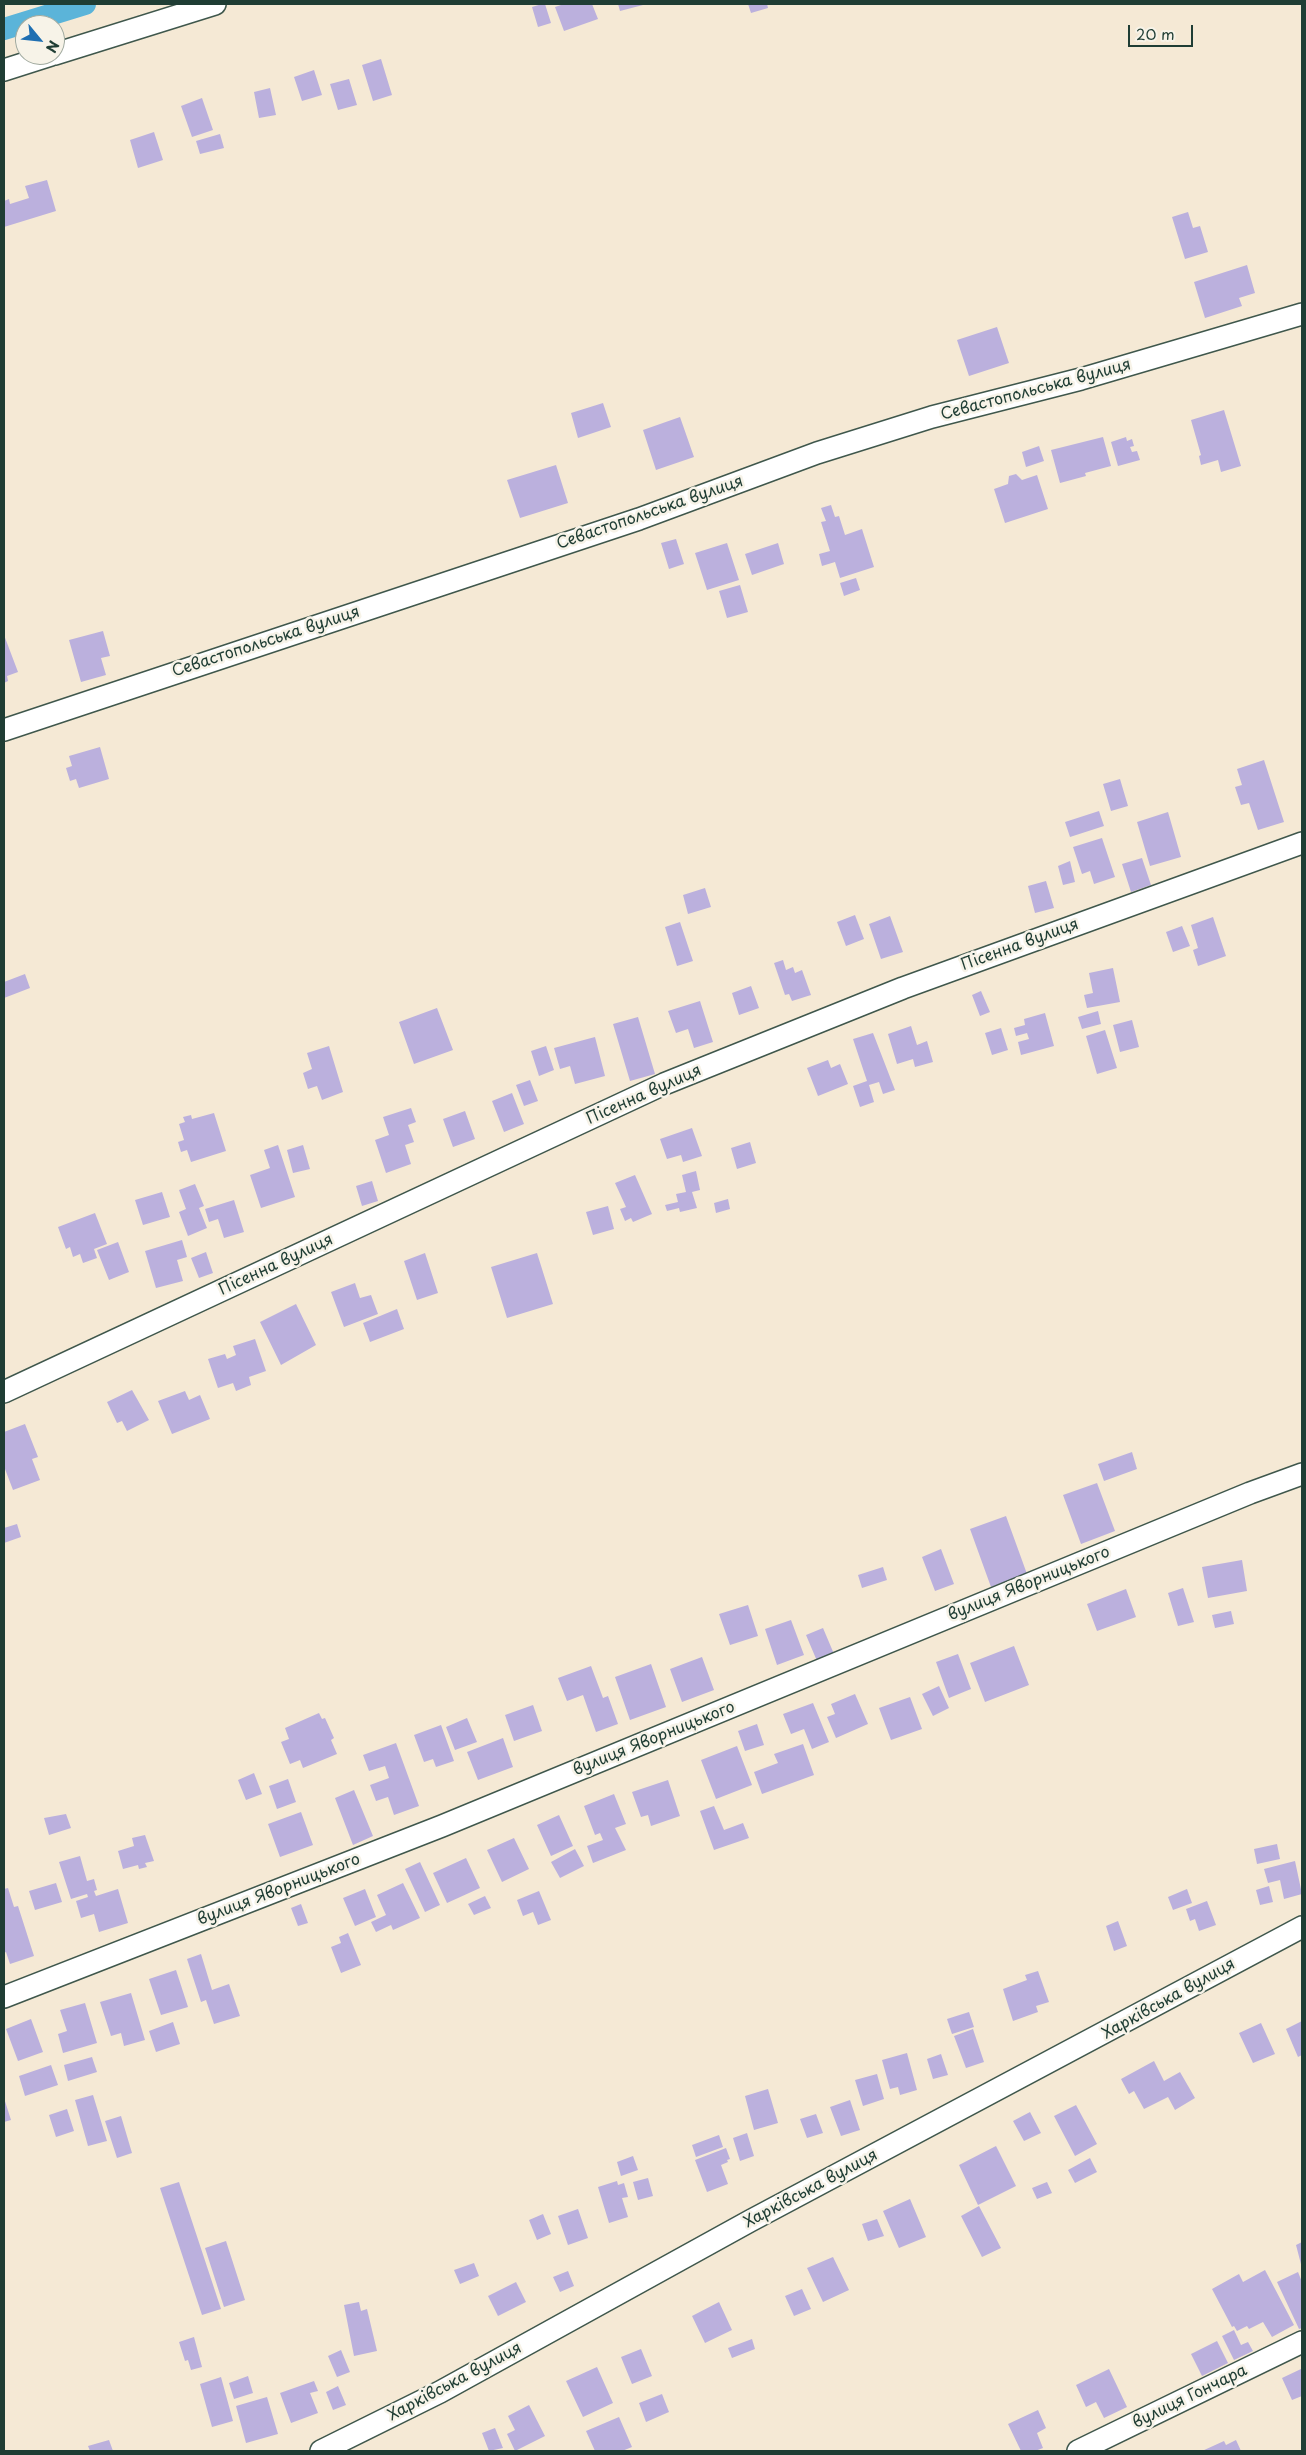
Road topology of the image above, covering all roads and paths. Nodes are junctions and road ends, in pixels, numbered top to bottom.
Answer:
1 (216, 4) edge
2 (65, 51) edge
3 (19, 65) edge
4 (4, 70) edge
5 (1302, 314) edge
6 (4, 730) edge
7 (1302, 843) edge
8 (4, 1392) edge
9 (1302, 1474) edge
10 (1302, 1927) edge
11 (4, 1998) edge
12 (1302, 2342) edge
13 (321, 2451) edge
14 (1078, 2451) edge

1 - 2 street
3 - 4 street
5 - 6 street, Севастопольська вулиця
7 - 8 street, Пісенна вулиця
9 - 11 street, вулиця Яворницького
10 - 13 street, Харківська вулиця
12 - 14 street, вулиця Гончара

